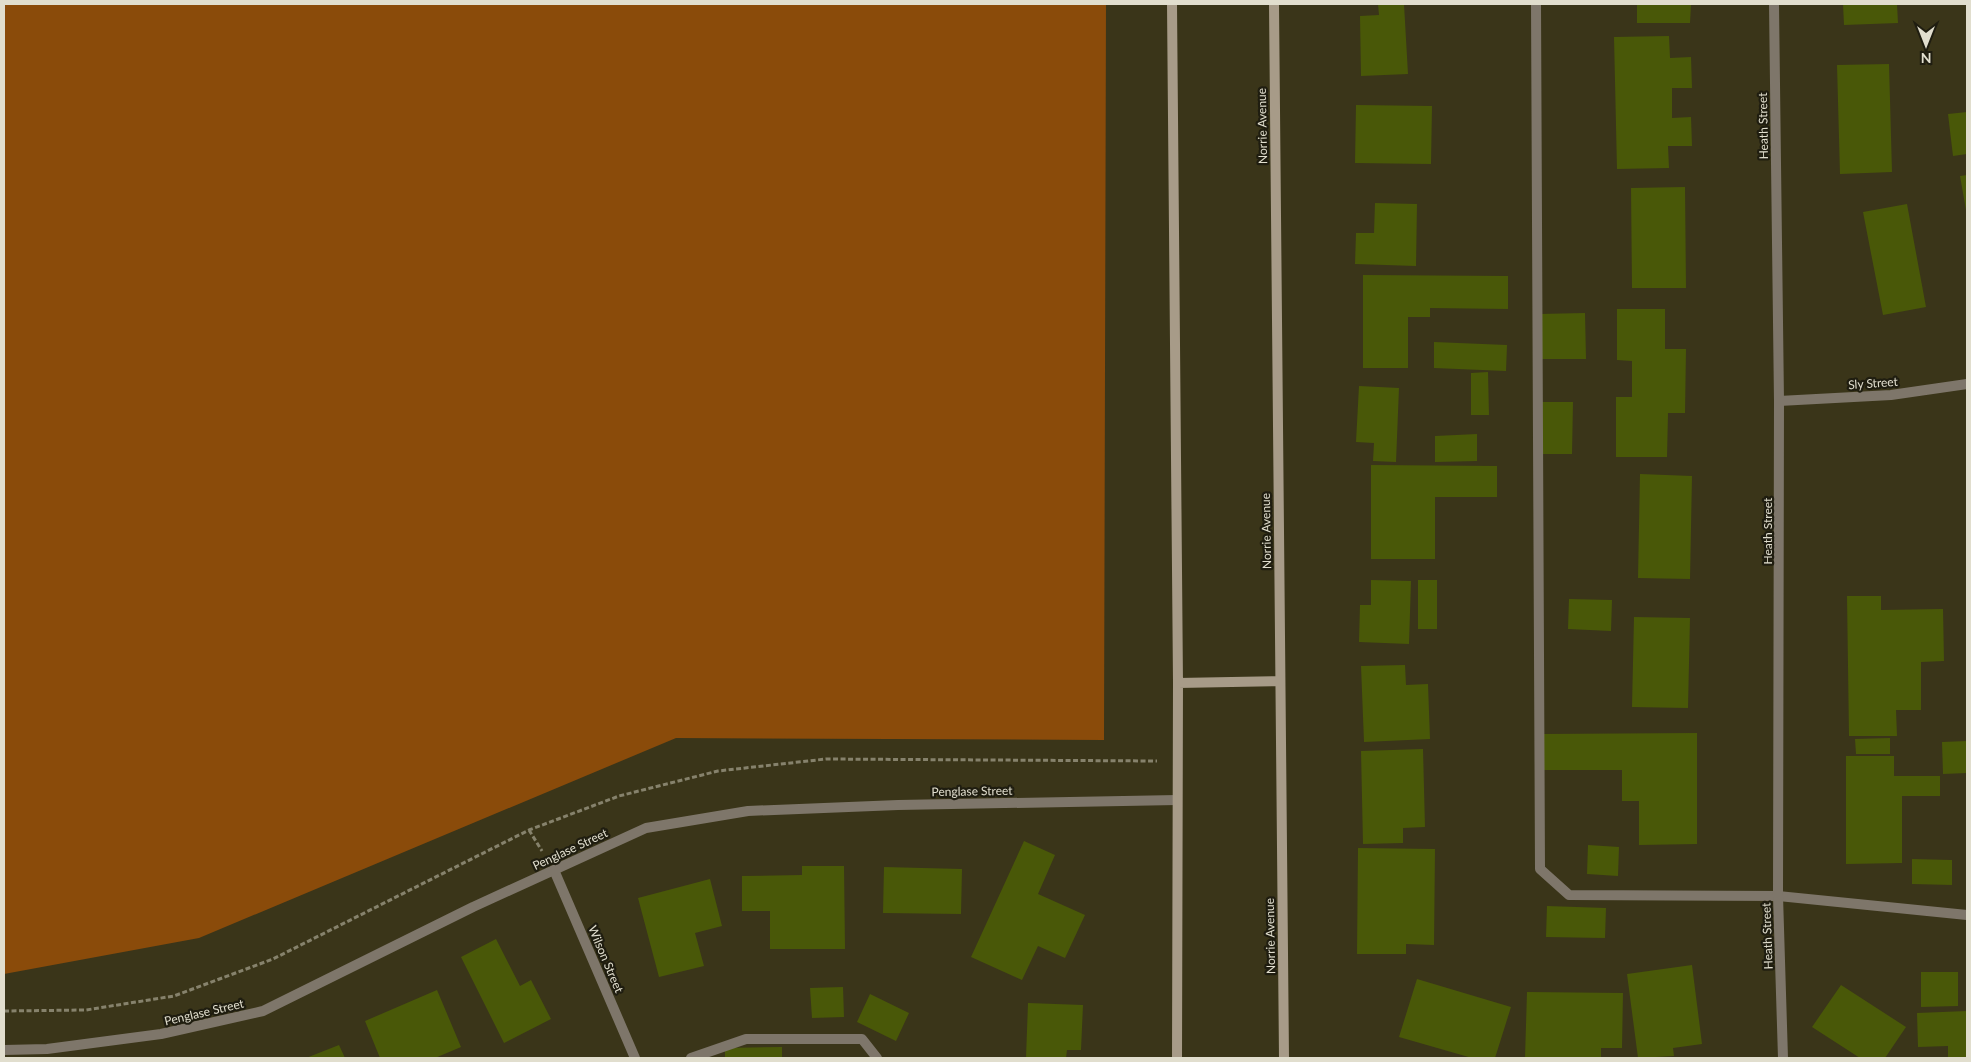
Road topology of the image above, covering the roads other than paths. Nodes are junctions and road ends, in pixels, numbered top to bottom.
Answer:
1 (1172, 4) edge
2 (1274, 4) edge
3 (1536, 4) edge
4 (1774, 4) edge
5 (1967, 384) edge
6 (1780, 401) junction
7 (1280, 681) junction
8 (1178, 683) junction
9 (1177, 800) junction
10 (554, 870) junction
11 (1778, 896) junction
12 (1967, 915) edge
13 (4, 1050) edge
14 (635, 1058) edge
15 (691, 1058) edge
16 (877, 1058) edge
17 (1177, 1058) edge
18 (1284, 1058) edge
19 (1783, 1058) edge

1 - 8 main road
2 - 7 main road, Norrie Avenue
3 - 11 street
4 - 6 street, Heath Street
5 - 6 street, Sly Street
6 - 11 street, Heath Street
7 - 8 main road
7 - 18 main road, Norrie Avenue
8 - 9 main road
9 - 10 street, Penglase Street
9 - 17 main road
10 - 13 street, Penglase Street
10 - 14 street, Wilson Street
11 - 12 street
11 - 19 street, Heath Street
15 - 16 street

